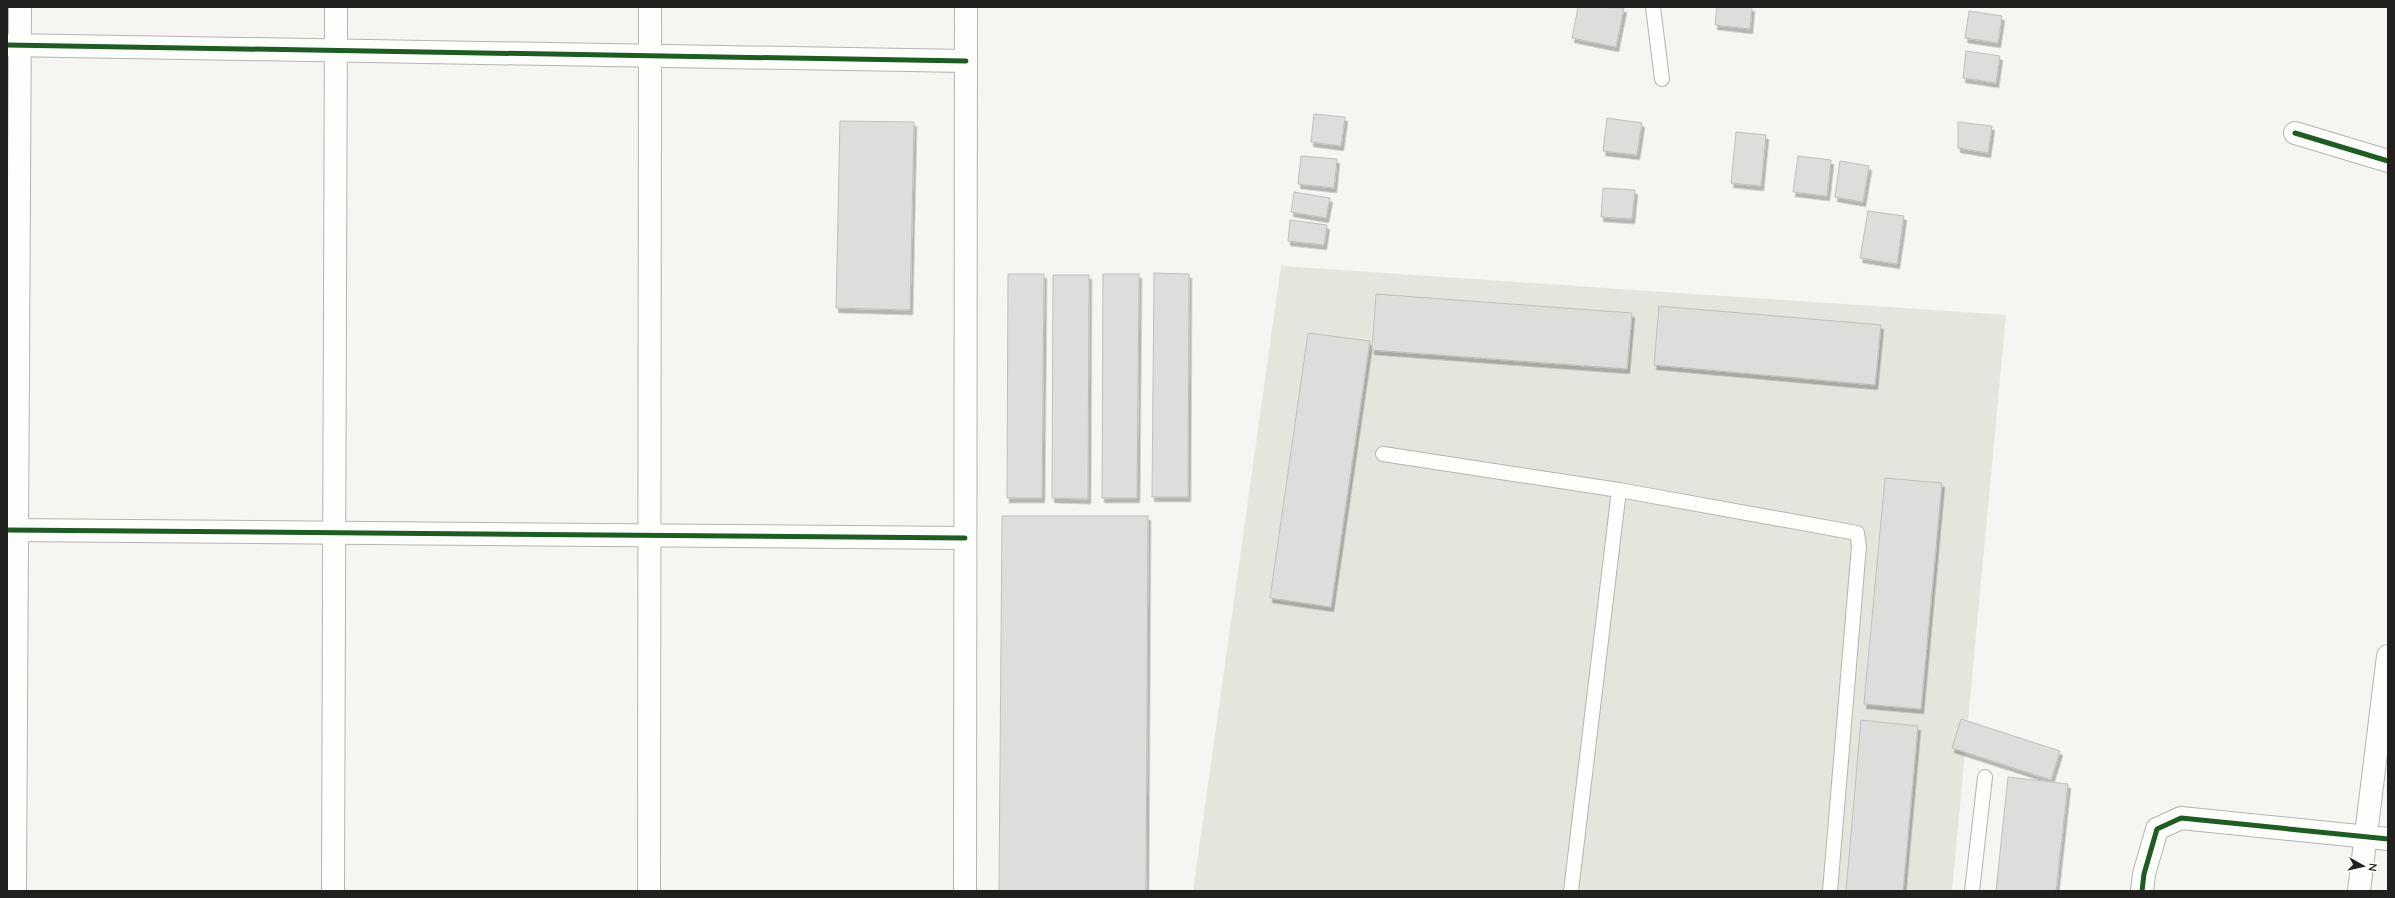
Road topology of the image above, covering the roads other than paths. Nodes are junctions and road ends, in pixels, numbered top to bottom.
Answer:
1 (20, 7) edge
2 (336, 7) edge
3 (650, 7) edge
4 (966, 7) edge
5 (1653, 7) edge
6 (13, 45) edge
7 (336, 50) junction
8 (650, 56) junction
9 (966, 61) junction
10 (1662, 79) dead end
11 (2295, 133) dead end
12 (2388, 161) edge
13 (1382, 454) dead end
14 (1619, 490) junction
15 (12, 530) edge
16 (334, 533) junction
17 (650, 535) junction
18 (965, 538) junction
19 (2388, 656) edge
20 (1985, 777) dead end
21 (2365, 837) junction
22 (2388, 840) edge
23 (15, 891) edge
24 (333, 891) edge
25 (649, 891) edge
26 (965, 891) edge
27 (1571, 891) edge
28 (1830, 891) edge
29 (1972, 891) edge
30 (2142, 891) edge
31 (2359, 891) edge

1 - 6 street
2 - 7 street
3 - 8 street
4 - 9 street
5 - 10 lane
6 - 7 street
6 - 15 street
7 - 8 street
7 - 16 street
8 - 9 street
8 - 17 street
9 - 18 street
11 - 12 street
13 - 14 lane
14 - 27 lane
14 - 28 lane
15 - 16 street
15 - 23 street
16 - 17 street
16 - 24 street
17 - 18 street
17 - 25 street
18 - 26 street
19 - 21 street
20 - 29 lane
21 - 22 street
21 - 30 street
21 - 31 street

